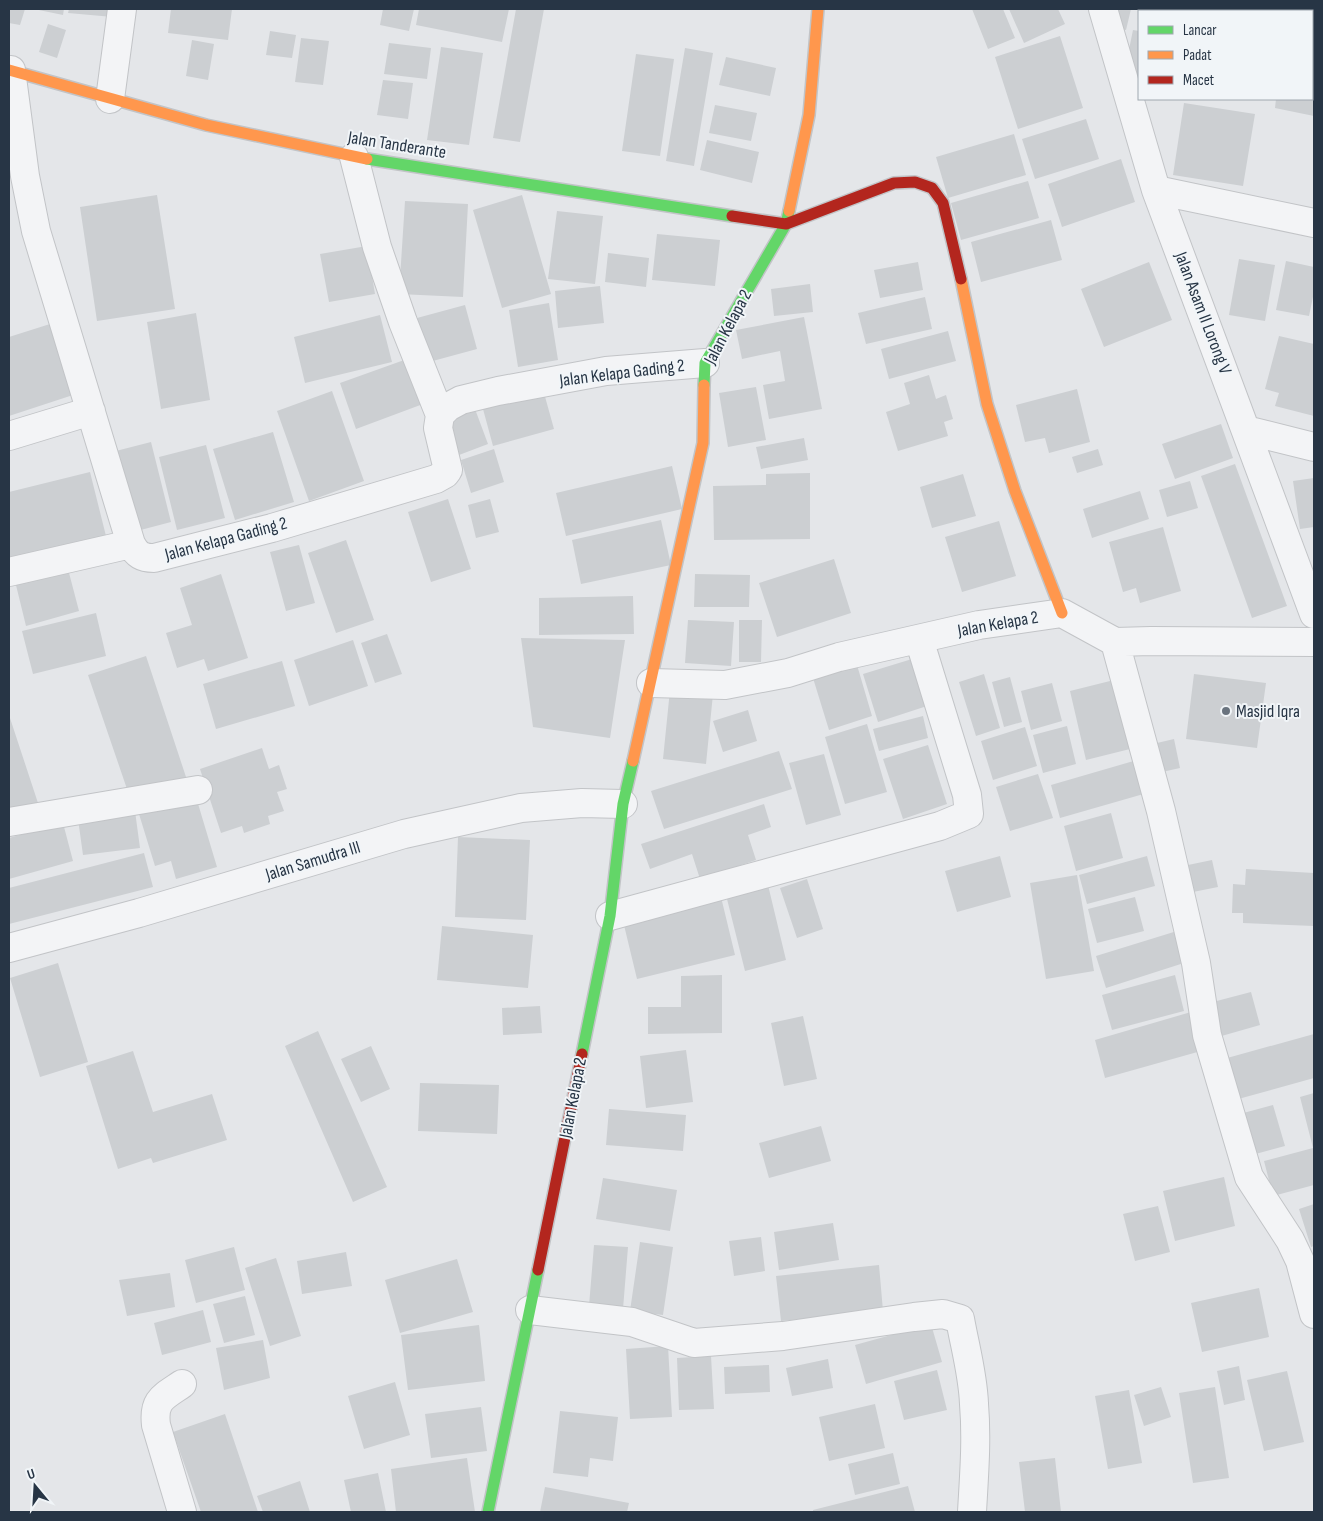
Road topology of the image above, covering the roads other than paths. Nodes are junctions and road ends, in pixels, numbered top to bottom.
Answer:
1 (122, 9) edge
2 (818, 9) edge
3 (1103, 9) edge
4 (10, 70) edge
5 (110, 99) junction
6 (354, 157) junction
7 (1156, 190) junction
8 (1314, 223) edge
9 (786, 224) junction
10 (705, 363) junction
11 (91, 411) junction
12 (440, 415) junction
13 (1246, 430) junction
14 (9, 436) edge
15 (1314, 447) edge
16 (131, 544) junction
17 (9, 572) edge
18 (1062, 613) junction
19 (1314, 614) edge
20 (919, 639) junction
21 (1115, 642) junction
22 (1314, 642) edge
23 (651, 682) junction
24 (198, 790) dead end
25 (623, 804) junction
26 (9, 822) edge
27 (610, 916) junction
28 (9, 948) edge
29 (530, 1310) junction
30 (1314, 1314) edge
31 (182, 1384) dead end
32 (182, 1512) edge
33 (488, 1512) edge
34 (972, 1512) edge

1 - 5 street
2 - 9 street, Jalan Kelapa 2
3 - 7 street, Jalan Asam II Lorong V
4 - 5 street, Jalan Tanderante
4 - 11 street
5 - 6 street, Jalan Tanderante
6 - 9 street, Jalan Tanderante
6 - 12 street
7 - 8 street
7 - 13 street, Jalan Asam II Lorong V
9 - 10 street, Jalan Kelapa 2
9 - 18 street
10 - 12 street, Jalan Kelapa Gading 2
10 - 23 street, Jalan Kelapa 2
11 - 14 street
11 - 16 street
12 - 16 street, Jalan Kelapa Gading 2
13 - 15 street
13 - 19 street, Jalan Asam II Lorong V
16 - 17 street
18 - 20 street, Jalan Kelapa 2
18 - 21 street, Jalan Kelapa 2
20 - 23 street, Jalan Kelapa 2
20 - 27 street
21 - 22 street
21 - 30 street
23 - 25 street, Jalan Kelapa 2
24 - 26 street
25 - 27 street, Jalan Kelapa 2
25 - 28 street, Jalan Samudra III
27 - 29 street, Jalan Kelapa 2
29 - 33 street, Jalan Kelapa 2
29 - 34 street
31 - 32 street

